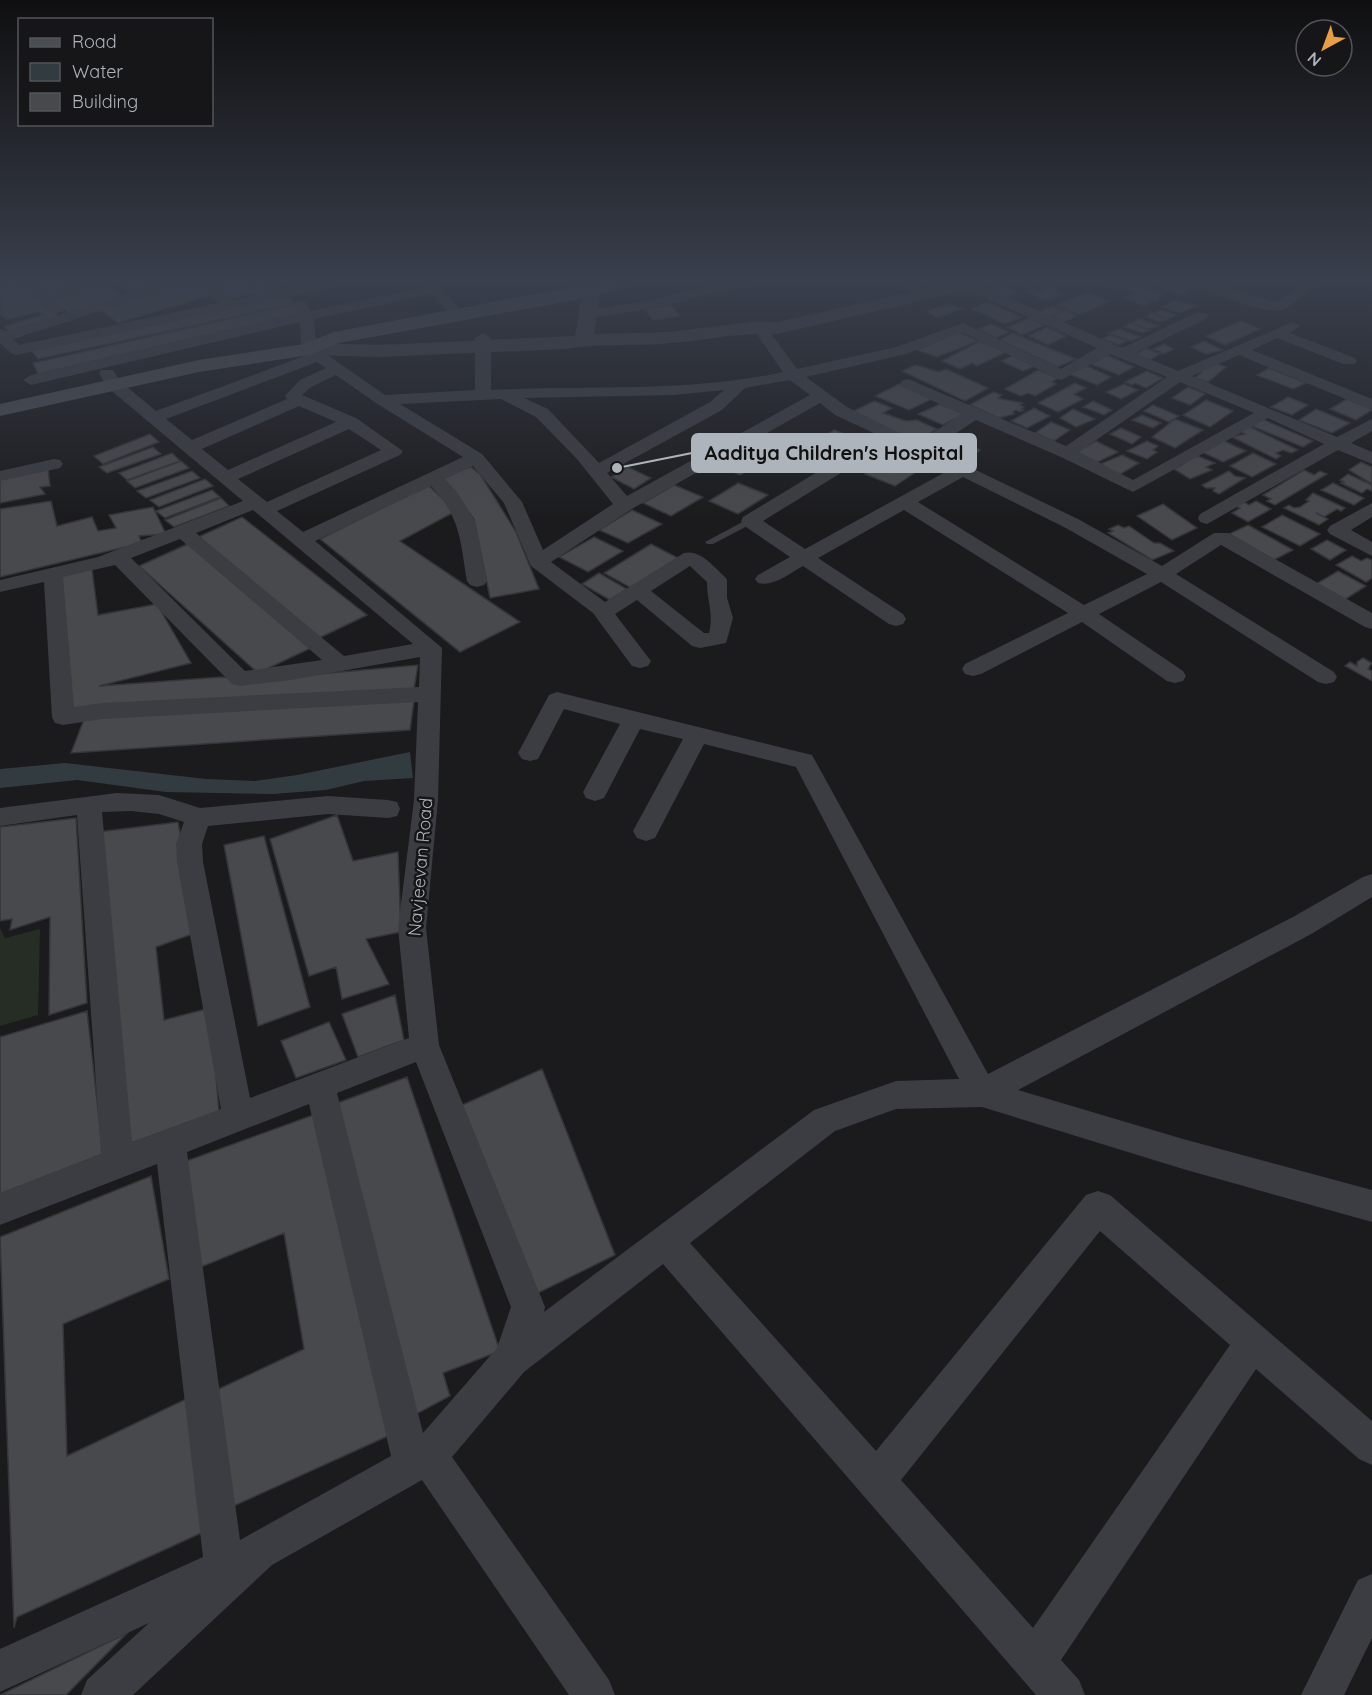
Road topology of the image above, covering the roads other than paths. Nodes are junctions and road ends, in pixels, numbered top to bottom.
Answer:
1 (19, 360) edge
2 (57, 360) edge
3 (78, 360) edge
4 (235, 360) edge
5 (284, 360) edge
6 (325, 360) edge
7 (486, 360) edge
8 (782, 360) edge
9 (860, 360) edge
10 (1031, 360) edge
11 (1095, 360) edge
12 (1137, 360) edge
13 (1216, 360) edge
14 (1263, 360) edge
15 (26, 370) junction
16 (336, 370) junction
17 (793, 375) junction
18 (1177, 377) junction
19 (110, 378) junction
20 (740, 384) junction
21 (908, 384) dead end
22 (492, 394) junction
23 (0, 396) edge
24 (820, 396) junction
25 (299, 399) junction
26 (382, 400) junction
27 (1372, 405) edge
28 (0, 410) edge
29 (1267, 412) junction
30 (975, 413) junction
31 (154, 418) junction
32 (350, 422) junction
33 (1372, 424) edge
34 (889, 436) junction
35 (1340, 444) junction
36 (189, 448) junction
37 (918, 450) junction
38 (1067, 453) junction
39 (476, 458) junction
40 (1372, 459) edge
41 (54, 464) dead end
42 (597, 471) junction
43 (961, 471) junction
44 (0, 476) edge
45 (225, 478) junction
46 (434, 478) junction
47 (904, 502) junction
48 (259, 506) junction
49 (623, 506) junction
50 (1372, 509) edge
51 (1207, 518) dead end
52 (750, 521) junction
53 (182, 531) junction
54 (300, 541) junction
55 (710, 542) dead end
56 (1372, 550) edge
57 (118, 557) junction
58 (804, 557) junction
59 (538, 562) junction
60 (53, 574) junction
61 (1162, 574) junction
62 (765, 579) dead end
63 (477, 581) dead end
64 (0, 586) edge
65 (638, 590) dead end
66 (603, 612) junction
67 (1367, 613) edge
68 (1083, 614) junction
69 (896, 619) dead end
70 (431, 648) junction
71 (640, 662) dead end
72 (340, 664) junction
73 (973, 669) dead end
74 (1175, 676) dead end
75 (1326, 677) dead end
76 (430, 694) junction
77 (634, 719) junction
78 (697, 735) junction
79 (530, 753) dead end
80 (595, 792) dead end
81 (89, 804) junction
82 (388, 809) dead end
83 (0, 817) edge
84 (198, 818) junction
85 (646, 831) dead end
86 (1372, 884) edge
87 (424, 1044) junction
88 (320, 1085) junction
89 (982, 1093) junction
90 (238, 1117) junction
91 (170, 1143) junction
92 (118, 1163) junction
93 (1372, 1206) edge
94 (0, 1209) edge
95 (666, 1241) junction
96 (1253, 1342) junction
97 (511, 1359) junction
98 (1372, 1446) edge
99 (420, 1460) junction
100 (876, 1481) junction
101 (241, 1559) junction
102 (1372, 1594) edge
103 (1035, 1662) junction
104 (0, 1671) edge
105 (102, 1695) edge
106 (594, 1695) edge
107 (1064, 1695) edge
108 (1322, 1695) edge

1 - 15 street
2 - 15 street
3 - 15 street
4 - 19 main road
5 - 31 street
6 - 16 street
7 - 22 street
8 - 17 street
9 - 17 street
10 - 11 street
12 - 18 street
13 - 18 street
14 - 27 street
15 - 19 main road
15 - 23 main road
16 - 25 street
16 - 26 street
17 - 20 street
17 - 24 street
18 - 29 street
18 - 38 street
19 - 28 main road
19 - 31 street
20 - 22 street
20 - 42 street
21 - 30 street
22 - 26 street
22 - 42 street
24 - 34 street
24 - 49 street
25 - 32 street
25 - 36 street
26 - 39 street
29 - 35 street
29 - 38 street
30 - 37 street
30 - 38 street
31 - 36 street
32 - 45 street
32 - 48 street
33 - 35 street
34 - 37 street
34 - 52 street
35 - 40 street
35 - 51 street
36 - 45 street
37 - 43 street
39 - 46 street
39 - 59 street
41 - 44 street
42 - 49 street
43 - 47 street
43 - 61 street
45 - 48 street
46 - 54 street
46 - 63 street
47 - 58 street
47 - 68 street
48 - 53 street
48 - 54 street
49 - 59 street
50 - 56 street
52 - 55 lane
52 - 58 street
53 - 57 street
53 - 72 street
54 - 70 street
57 - 60 street
57 - 72 street
58 - 62 street
58 - 69 street
59 - 66 street
60 - 64 street
60 - 76 street
61 - 67 street
61 - 68 street
61 - 75 street
65 - 66 street
66 - 71 street
68 - 73 street
68 - 74 street
70 - 72 street
70 - 76 street, Navjeevan Road
76 - 87 street, Navjeevan Road
77 - 78 street
77 - 79 street
77 - 80 street
78 - 85 street
78 - 89 street
81 - 83 street
81 - 84 street
81 - 92 street
82 - 84 street
84 - 90 street
86 - 89 street
87 - 88 street
87 - 97 street, Navjeevan Road
88 - 90 street
88 - 99 street
89 - 93 street
89 - 95 street
90 - 91 street
91 - 92 street
91 - 101 street
92 - 94 street
95 - 97 street
95 - 100 street
96 - 98 street
96 - 100 street
96 - 103 street
97 - 99 street
99 - 101 street
99 - 106 street
100 - 103 street
101 - 104 street
101 - 105 street
102 - 108 street
103 - 107 street

